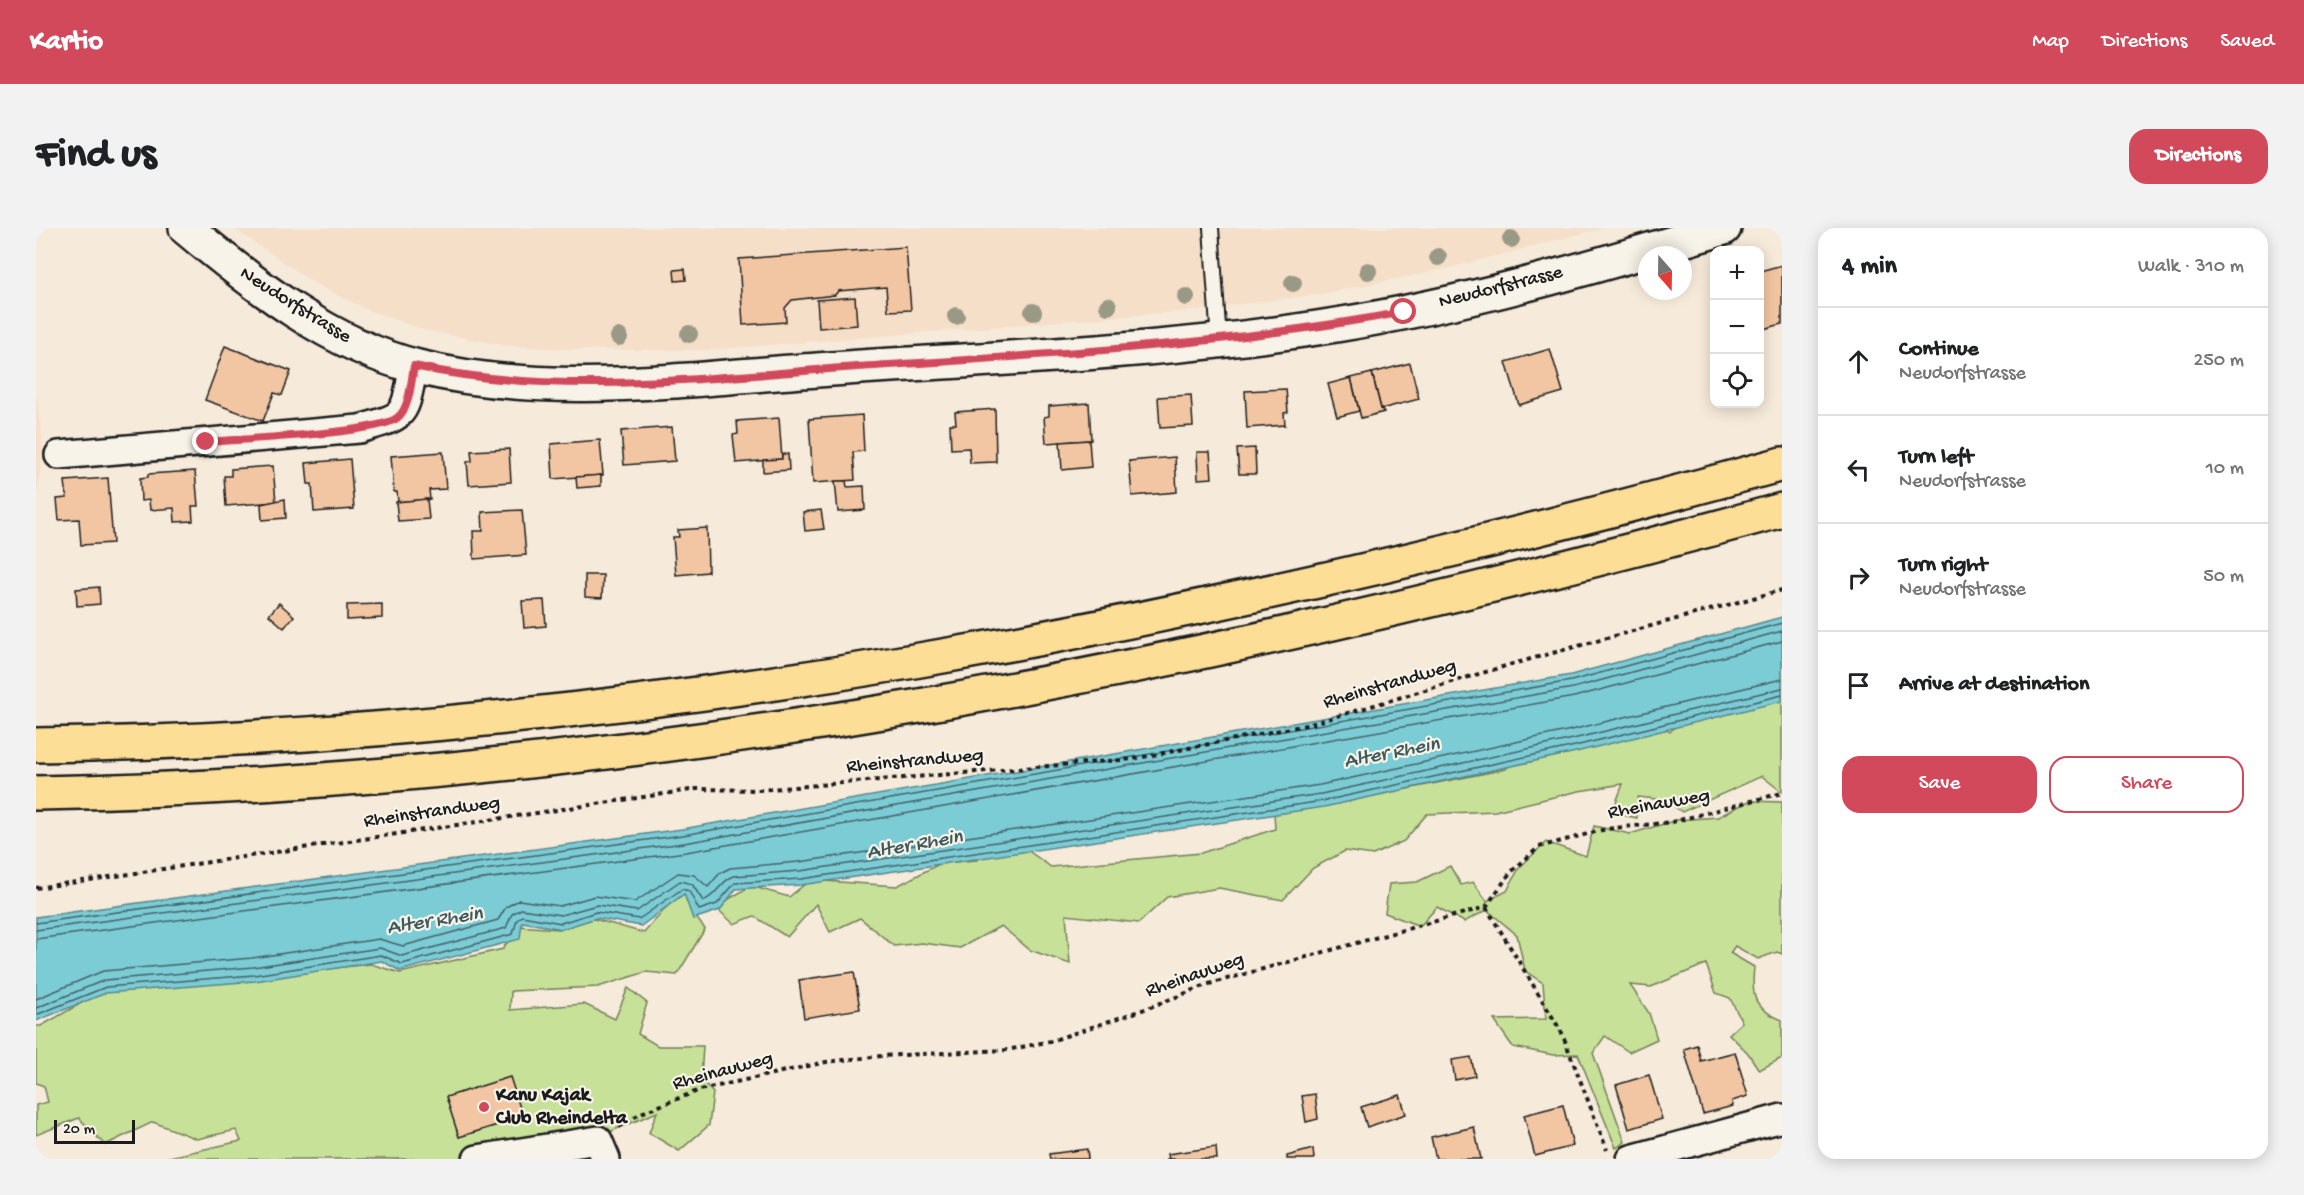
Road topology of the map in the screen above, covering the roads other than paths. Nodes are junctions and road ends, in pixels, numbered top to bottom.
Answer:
1 (186, 228) edge
2 (1211, 228) edge
3 (1724, 228) edge
4 (1219, 341) junction
5 (414, 366) junction
6 (59, 455) dead end
7 (1782, 464) edge
8 (1782, 510) edge
9 (36, 745) edge
10 (36, 793) edge
11 (1782, 1118) edge
12 (602, 1150) edge
13 (1693, 1151) edge
14 (477, 1159) edge
15 (1631, 1159) edge

1 - 5 main road, Neudorfstrasse
2 - 4 lane
3 - 4 main road, Neudorfstrasse
4 - 5 main road, Neudorfstrasse
5 - 6 street
7 - 9 highway
8 - 10 highway
11 - 13 street
12 - 14 street
13 - 15 street

